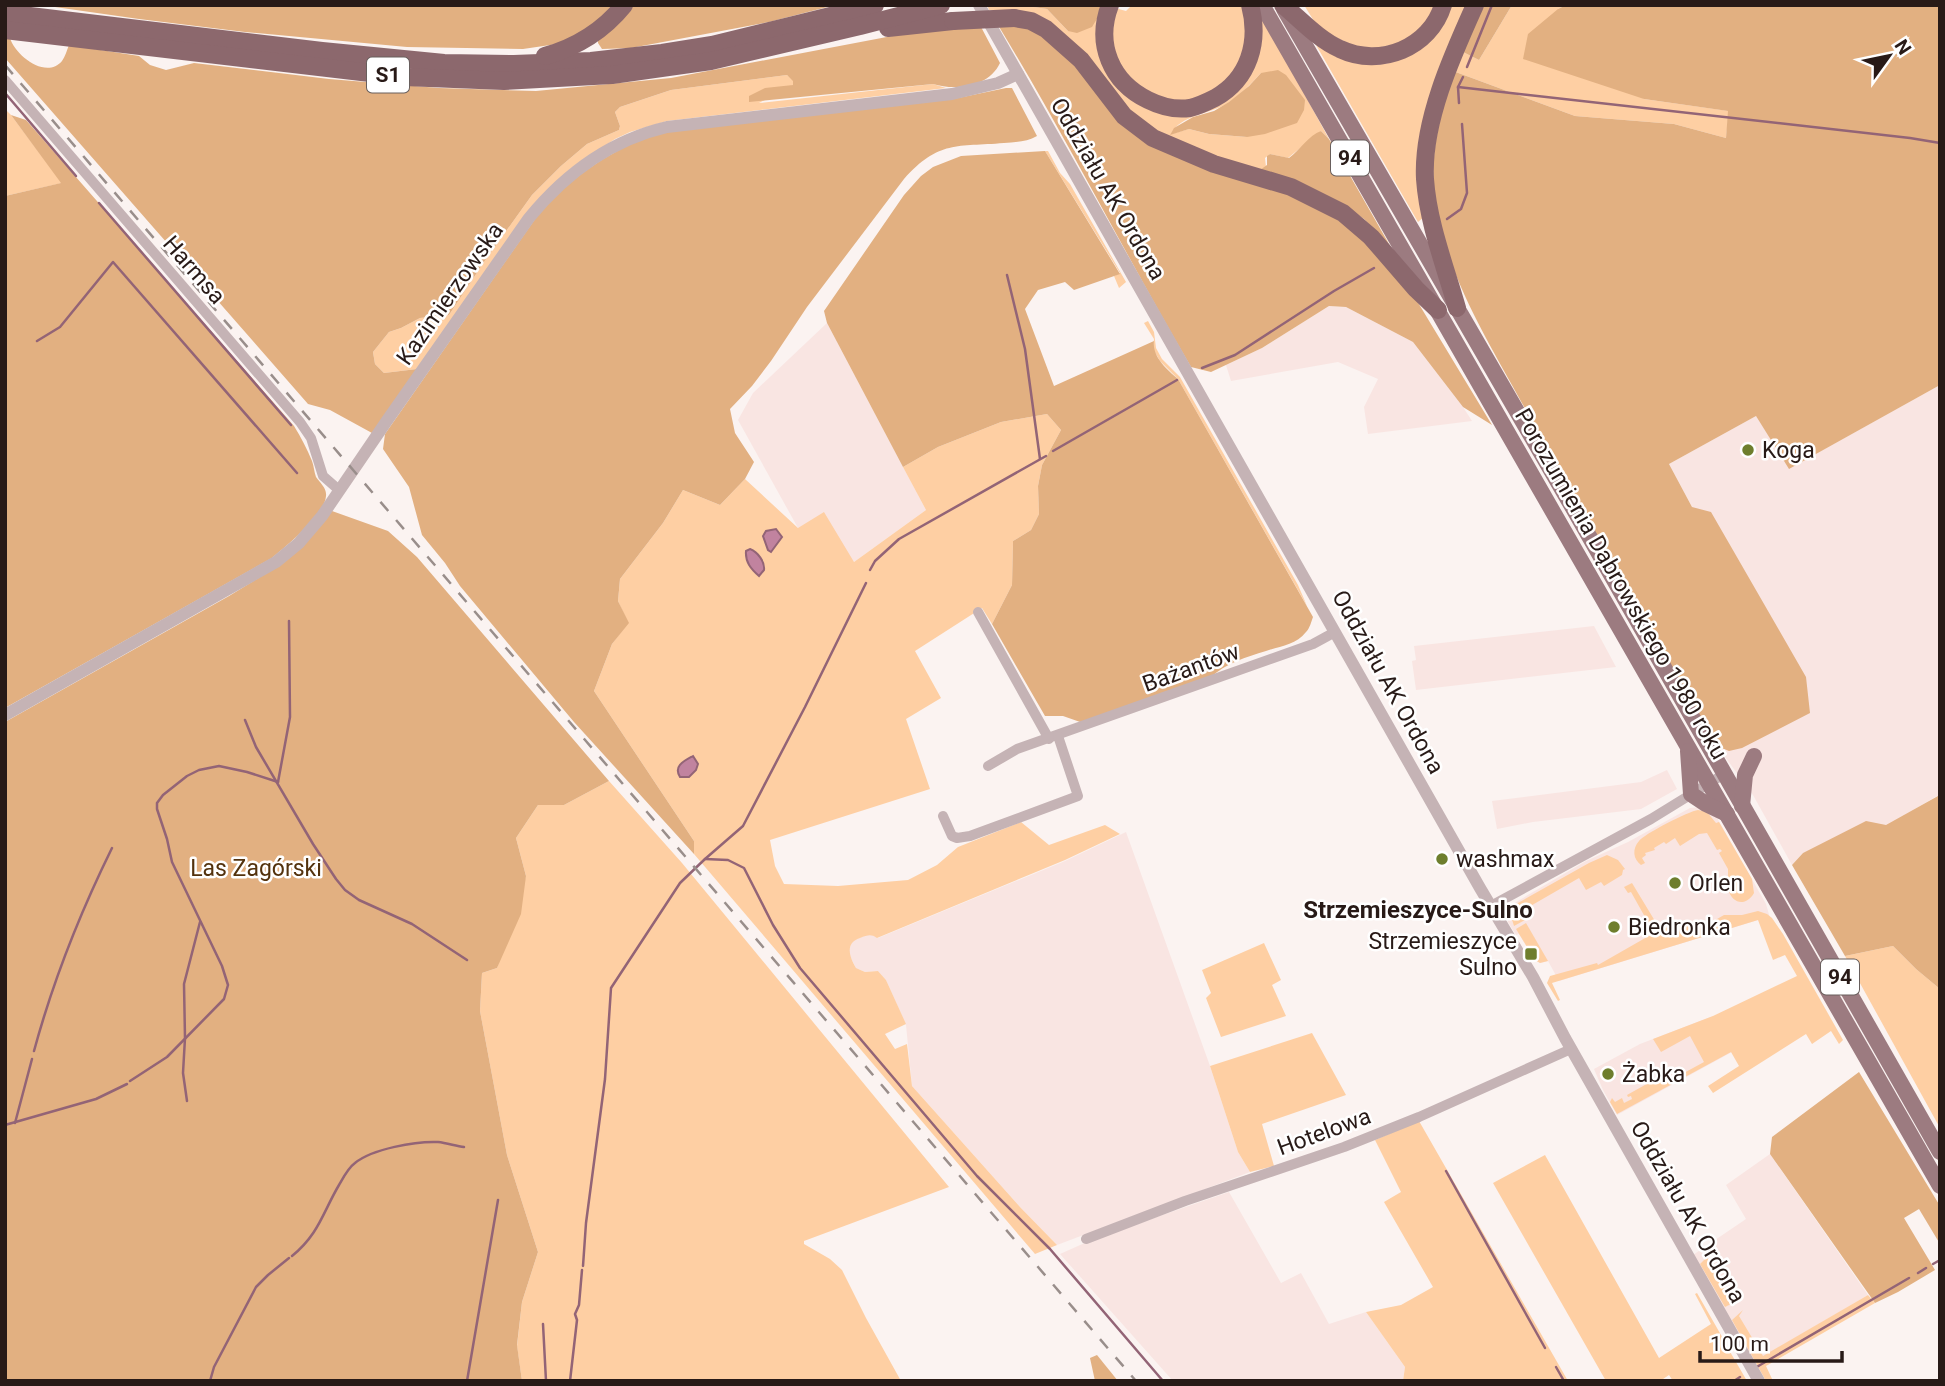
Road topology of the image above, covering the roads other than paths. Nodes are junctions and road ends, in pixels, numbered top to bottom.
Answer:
1 (624, 5) edge
2 (875, 5) edge
3 (979, 5) edge
4 (1110, 5) edge
5 (1250, 5) edge
6 (1262, 5) edge
7 (1283, 5) edge
8 (1443, 5) edge
9 (1475, 5) edge
10 (935, 7) edge
11 (5, 13) edge
12 (860, 26) junction
13 (5, 30) edge
14 (514, 65) junction
15 (1018, 74) junction
16 (6, 81) edge
17 (1457, 308) junction
18 (1438, 310) junction
19 (338, 490) junction
20 (978, 611) dead end
21 (1335, 632) junction
22 (5, 715) edge
23 (1053, 737) junction
24 (1688, 745) junction
25 (1754, 756) dead end
26 (988, 766) dead end
27 (1724, 774) junction
28 (1709, 783) junction
29 (1691, 794) junction
30 (1742, 806) junction
31 (1727, 814) junction
32 (943, 816) dead end
33 (1491, 906) junction
34 (1571, 1049) junction
35 (1940, 1152) edge
36 (1940, 1186) edge
37 (1086, 1239) dead end
38 (1755, 1373) edge

1 - 14 highway
2 - 14 highway, S1
3 - 15 street, Oddziału AK Ordona
4 - 5 highway
6 - 18 main road, Porozumienia Dąbrowskiego 1980 roku / 94
7 - 8 highway
7 - 17 main road, Porozumienia Dąbrowskiego 1980 roku / 94
9 - 17 highway
10 - 12 highway, S1
11 - 14 highway, S1
12 - 13 highway, S1
12 - 18 highway, bridge
15 - 19 street, Kazimierzowska
15 - 21 street, Oddziału AK Ordona
16 - 19 street, Harmsa
17 - 27 main road, Porozumienia Dąbrowskiego 1980 roku / 94
18 - 24 main road, Porozumienia Dąbrowskiego 1980 roku / 94
19 - 22 street, Kazimierzowska
20 - 23 street
21 - 23 street, Bażantów
21 - 33 street, Oddziału AK Ordona
23 - 26 street, Bażantów
23 - 32 street
24 - 28 main road, Porozumienia Dąbrowskiego 1980 roku / 94
24 - 29 main road
25 - 30 main road
27 - 28 street
27 - 30 main road, Porozumienia Dąbrowskiego 1980 roku / 94
28 - 29 street
28 - 31 main road, Porozumienia Dąbrowskiego 1980 roku / 94
29 - 31 main road
29 - 33 street
30 - 35 main road, Porozumienia Dąbrowskiego 1980 roku / 94
31 - 36 main road, Porozumienia Dąbrowskiego 1980 roku / 94
33 - 34 street, Oddziału AK Ordona
34 - 37 street, Hotelowa
34 - 38 street, Oddziału AK Ordona

